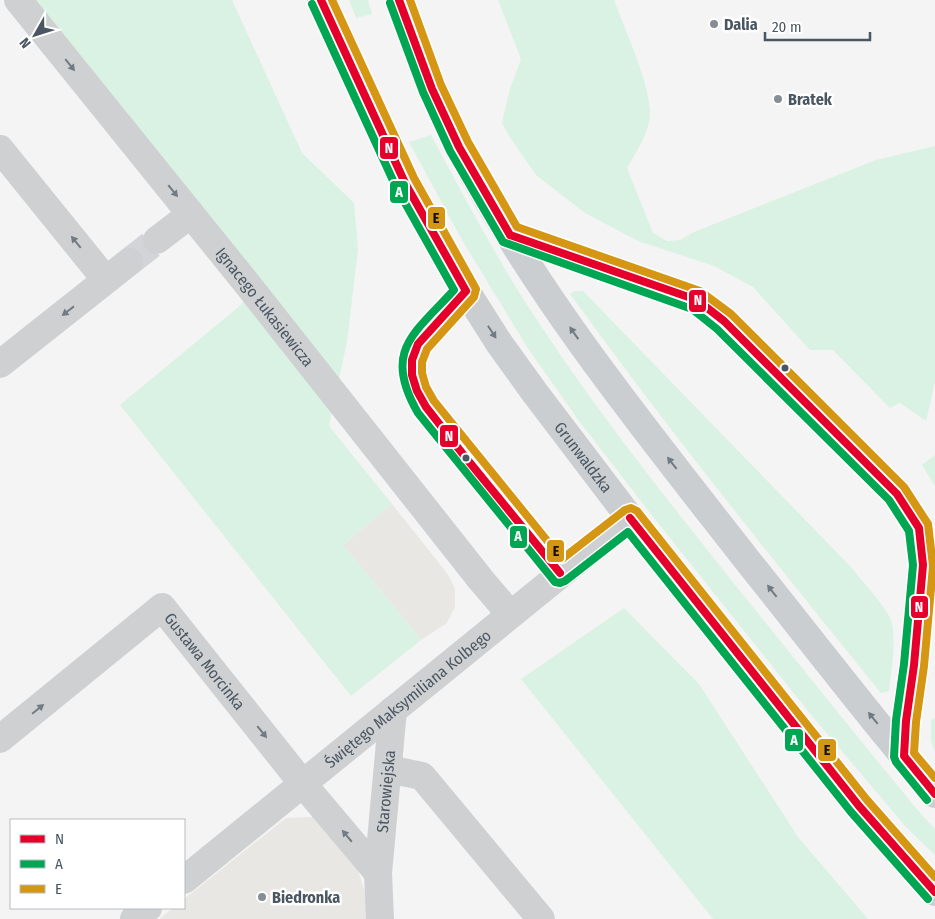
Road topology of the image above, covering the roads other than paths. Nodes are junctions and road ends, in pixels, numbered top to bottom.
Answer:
1 (18, 0) edge
2 (321, 0) edge
3 (399, 0) edge
4 (0, 149) edge
5 (191, 214) junction
6 (157, 240) tunnel mouth
7 (129, 262) tunnel mouth
8 (106, 280) junction
9 (0, 364) edge
10 (630, 518) junction
11 (510, 614) junction
12 (393, 710) junction
13 (0, 739) edge
14 (388, 769) junction
15 (303, 784) junction
16 (935, 794) edge
17 (378, 874) junction
18 (185, 879) edge
19 (935, 892) edge
20 (147, 909) edge
21 (134, 919) edge
22 (380, 919) edge
23 (540, 919) edge

1 -> 5 street, Ignacego Łukasiewicza
2 -> 10 main road, Grunwaldzka
16 -> 3 main road
8 -> 4 street
5 - 6 street
5 - 11 street, Ignacego Łukasiewicza
7 - 8 street
8 -> 9 street
10 - 11 street, Świętego Maksymiliana Kolbego
10 - 19 main road, Grunwaldzka
11 - 12 street, Świętego Maksymiliana Kolbego
12 - 14 street, Starowiejska
12 - 15 street, Świętego Maksymiliana Kolbego
13 -> 15 street, Gustawa Morcinka
14 - 17 street, Starowiejska
14 - 23 street
17 -> 15 street, Starowiejska
15 - 18 street, Świętego Maksymiliana Kolbego
17 - 22 street, Starowiejska
20 - 21 street

